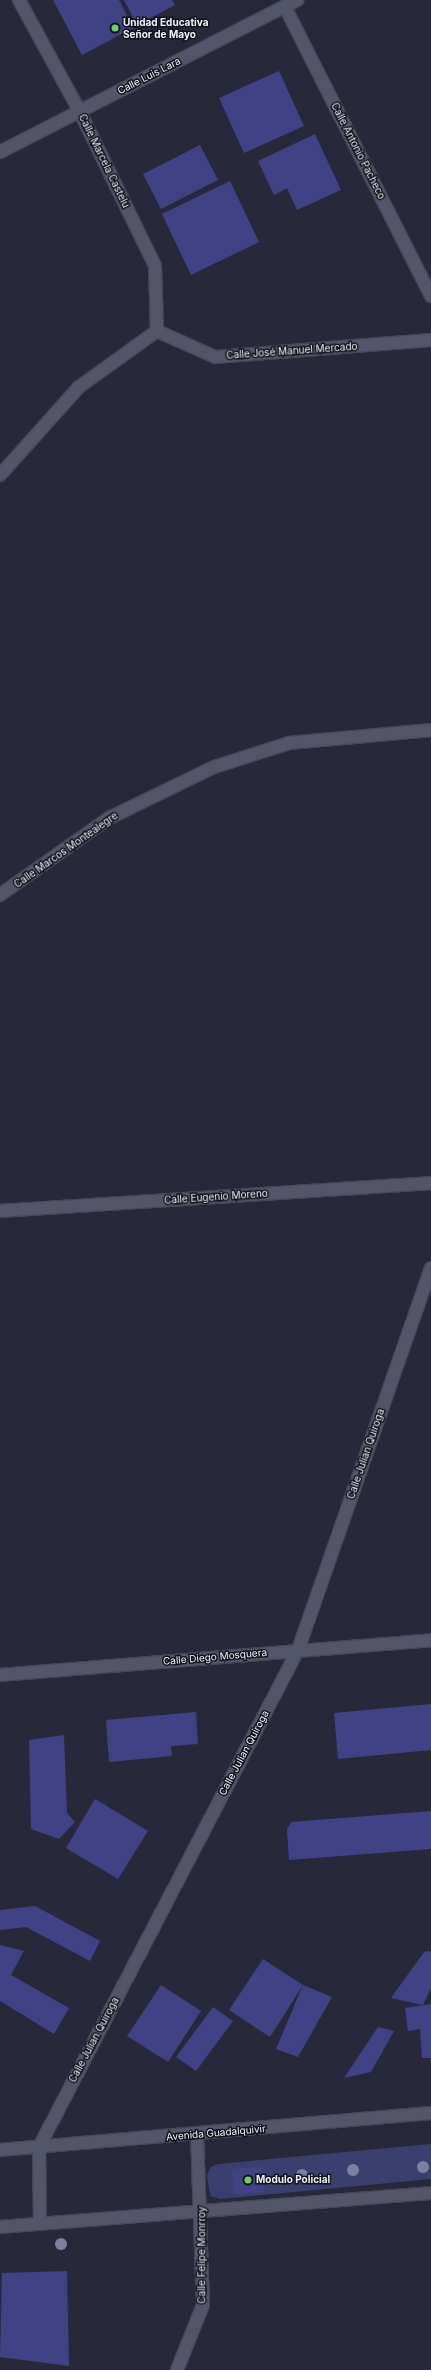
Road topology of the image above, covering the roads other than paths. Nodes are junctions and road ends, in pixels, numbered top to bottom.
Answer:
1 (20, 0) edge
2 (297, 0) edge
3 (284, 6) junction
4 (80, 112) junction
5 (0, 152) edge
6 (431, 296) edge
7 (157, 331) junction
8 (431, 340) edge
9 (0, 475) edge
10 (431, 730) edge
11 (0, 895) edge
12 (431, 1183) edge
13 (0, 1211) edge
14 (431, 1268) edge
15 (431, 1640) edge
16 (298, 1650) junction
17 (0, 1675) edge
18 (431, 2114) edge
19 (197, 2135) junction
20 (39, 2147) junction
21 (0, 2150) edge
22 (431, 2193) edge
23 (202, 2212) junction
24 (40, 2224) junction
25 (0, 2227) edge
26 (177, 2370) edge

1 - 4 street, Calle Marcela Castelu
2 - 3 street, Calle Luis Lara
3 - 4 street, Calle Luis Lara
3 - 6 street, Calle Antonio Pacheco
4 - 5 street, Calle Luis Lara
4 - 7 street, Calle Marcela Castelu
7 - 8 street, Calle José Manuel Mercado
7 - 9 street
10 - 11 street, Calle Marcos Montealegre
12 - 13 street, Calle Eugenio Moreno
14 - 16 street, Calle Julian Quiroga
15 - 16 street, Calle Diego Mosquera
16 - 17 street, Calle Diego Mosquera
16 - 20 street, Calle Julian Quiroga
18 - 19 street, Avenida Guadalquivir
19 - 20 street, Avenida Guadalquivir
19 - 23 street, Calle Felipe Monrroy
20 - 21 street, Avenida Guadalquivir
20 - 24 street, Calle Julian Quiroga
22 - 23 street
23 - 24 street
23 - 26 street, Calle Felipe Monrroy
24 - 25 street

